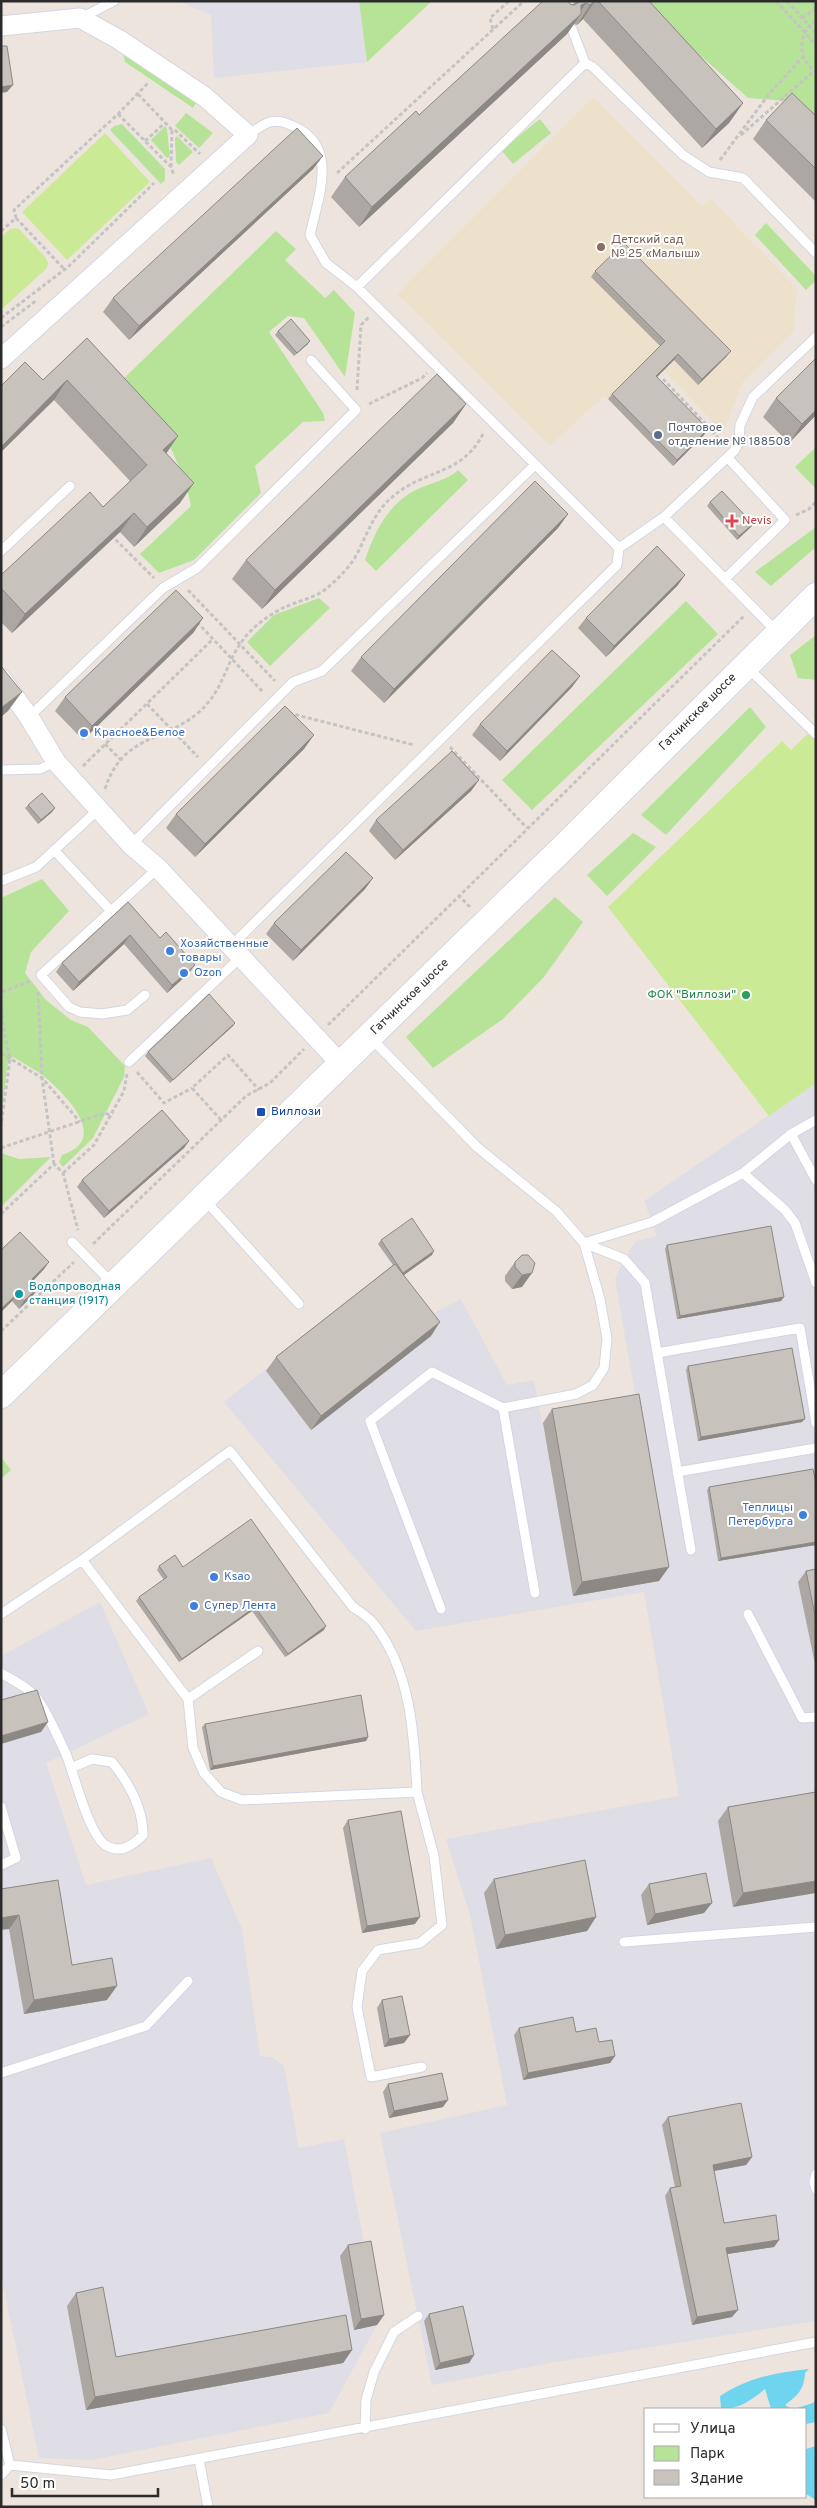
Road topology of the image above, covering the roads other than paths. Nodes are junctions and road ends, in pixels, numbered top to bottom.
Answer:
1 (114, 1) edge
2 (80, 18) junction
3 (1, 26) edge
4 (572, 29) edge
5 (585, 63) junction
6 (248, 134) junction
7 (816, 253) edge
8 (357, 287) junction
9 (816, 337) edge
10 (1, 359) edge
11 (311, 360) dead end
12 (728, 458) junction
13 (535, 465) junction
14 (70, 486) dead end
15 (664, 517) junction
16 (619, 548) junction
17 (1, 551) edge
18 (725, 579) junction
19 (816, 596) edge
20 (778, 632) junction
21 (745, 665) junction
22 (1, 678) edge
23 (29, 717) junction
24 (816, 734) edge
25 (56, 762) junction
26 (1, 770) edge
27 (98, 809) junction
28 (131, 845) junction
29 (54, 850) junction
30 (158, 868) junction
31 (1, 881) edge
32 (111, 911) junction
33 (236, 952) junction
34 (145, 995) dead end
35 (369, 1036) junction
36 (128, 1062) road end
37 (340, 1063) junction
38 (816, 1120) edge
39 (791, 1134) junction
40 (743, 1173) junction
41 (816, 1180) edge
42 (203, 1198) junction
43 (72, 1242) dead end
44 (584, 1243) junction
45 (816, 1283) edge
46 (114, 1285) junction
47 (299, 1304) dead end
48 (657, 1353) junction
49 (1, 1395) edge
50 (503, 1408) junction
51 (816, 1423) edge
52 (816, 1448) edge
53 (677, 1472) junction
54 (691, 1550) dead end
55 (82, 1560) junction
56 (535, 1593) dead end
57 (441, 1609) dead end
58 (1, 1614) edge
59 (748, 1614) dead end
60 (258, 1651) dead end
61 (1, 1673) edge
62 (188, 1699) junction
63 (816, 1717) edge
64 (71, 1768) junction
65 (417, 1792) junction
66 (1, 1807) edge
67 (1, 1865) edge
68 (816, 1927) edge
69 (624, 1942) dead end
70 (188, 1981) dead end
71 (422, 2067) dead end
72 (1, 2072) edge
73 (816, 2174) edge
74 (816, 2189) edge
75 (418, 2316) dead end
76 (816, 2342) edge
77 (1, 2429) edge
78 (364, 2429) junction
79 (198, 2459) junction
80 (10, 2465) junction
81 (1, 2475) edge
82 (208, 2507) edge

1 - 2 lane
2 - 3 street
2 - 6 street
4 - 5 lane
5 - 7 lane
5 - 8 lane
6 - 8 lane
6 - 10 street
8 - 13 lane
9 - 12 lane
11 - 23 lane
12 - 15 lane
12 - 18 lane
13 - 16 lane
13 - 28 lane
14 - 17 lane
15 - 16 lane
15 - 18 lane
16 - 33 lane
18 - 20 lane
19 - 20 main road, Гатчинское шоссе
20 - 21 main road, Гатчинское шоссе
21 - 24 lane
21 - 35 main road, Гатчинское шоссе
22 - 23 street
23 - 25 street
25 - 26 lane
25 - 27 street
27 - 28 street
27 - 29 lane
28 - 30 street
29 - 31 lane
29 - 32 lane
30 - 32 lane
30 - 33 street
32 - 34 lane
33 - 36 lane
33 - 37 street
35 - 37 main road, Гатчинское шоссе
35 - 44 lane
37 - 42 main road, Гатчинское шоссе
38 - 39 lane
39 - 40 lane
39 - 41 lane
40 - 44 lane
40 - 45 lane
42 - 46 main road, Гатчинское шоссе
42 - 47 lane
43 - 46 lane
44 - 48 lane
44 - 50 lane
46 - 49 main road, Гатчинское шоссе
48 - 51 lane
48 - 53 lane
50 - 56 lane
50 - 57 lane
52 - 53 lane
53 - 54 lane
55 - 58 lane
55 - 62 lane
55 - 65 lane
59 - 63 lane
60 - 62 lane
61 - 64 lane
62 - 65 lane
64 - 64 lane
65 - 71 lane
66 - 67 lane
68 - 69 lane
70 - 72 lane
73 - 74 lane
75 - 78 lane
76 - 78 lane
77 - 80 lane
78 - 79 lane
79 - 80 lane
79 - 82 lane
80 - 81 lane

